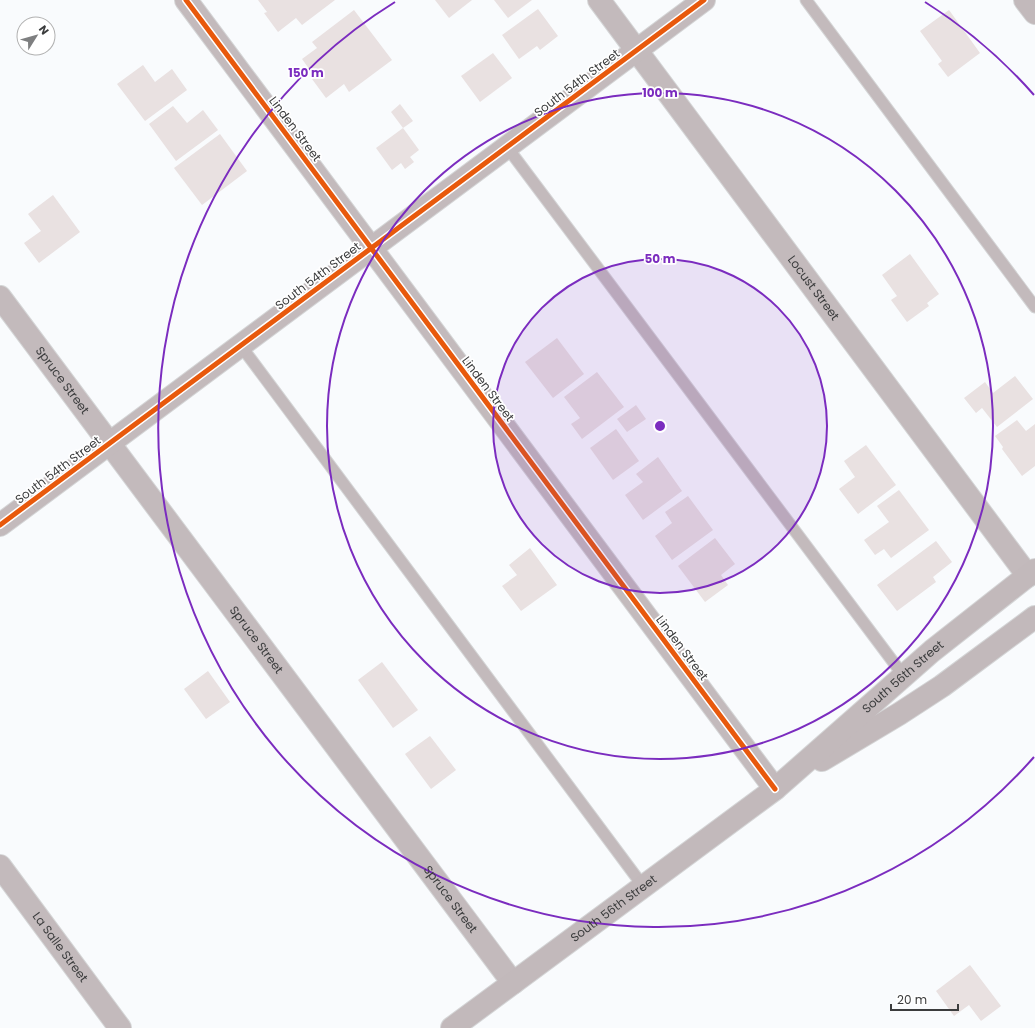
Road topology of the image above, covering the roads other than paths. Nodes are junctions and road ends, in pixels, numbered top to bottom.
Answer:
1 (186, 0) edge
2 (599, 0) edge
3 (704, 0) edge
4 (806, 0) edge
5 (1025, 0) edge
6 (1035, 13) edge
7 (637, 51) junction
8 (507, 147) junction
9 (371, 248) junction
10 (0, 297) edge
11 (1035, 307) edge
12 (241, 346) junction
13 (110, 443) junction
14 (0, 525) edge
15 (1032, 573) edge
16 (1035, 617) edge
17 (903, 675) junction
18 (774, 789) junction
19 (0, 866) edge
20 (643, 886) junction
21 (513, 983) junction
22 (120, 1028) edge
23 (452, 1028) edge

1 - 9 street, Linden Street
2 - 7 street, Locust Street
3 - 7 street, South 54th Street
4 - 11 lane
5 - 6 main road
7 - 8 street, South 54th Street
7 - 15 street, Locust Street
8 - 9 street, South 54th Street
8 - 17 lane
9 - 12 street, South 54th Street
9 - 18 street, Linden Street
10 - 13 street, Spruce Street
12 - 13 street, South 54th Street
12 - 20 lane
13 - 14 street, South 54th Street
13 - 21 street, Spruce Street
15 - 17 main road, South 56th Street
16 - 18 main road, South 56th Street
17 - 18 main road, South 56th Street
18 - 20 main road, South 56th Street
19 - 22 street, La Salle Street
20 - 21 main road, South 56th Street
21 - 23 main road, South 56th Street

